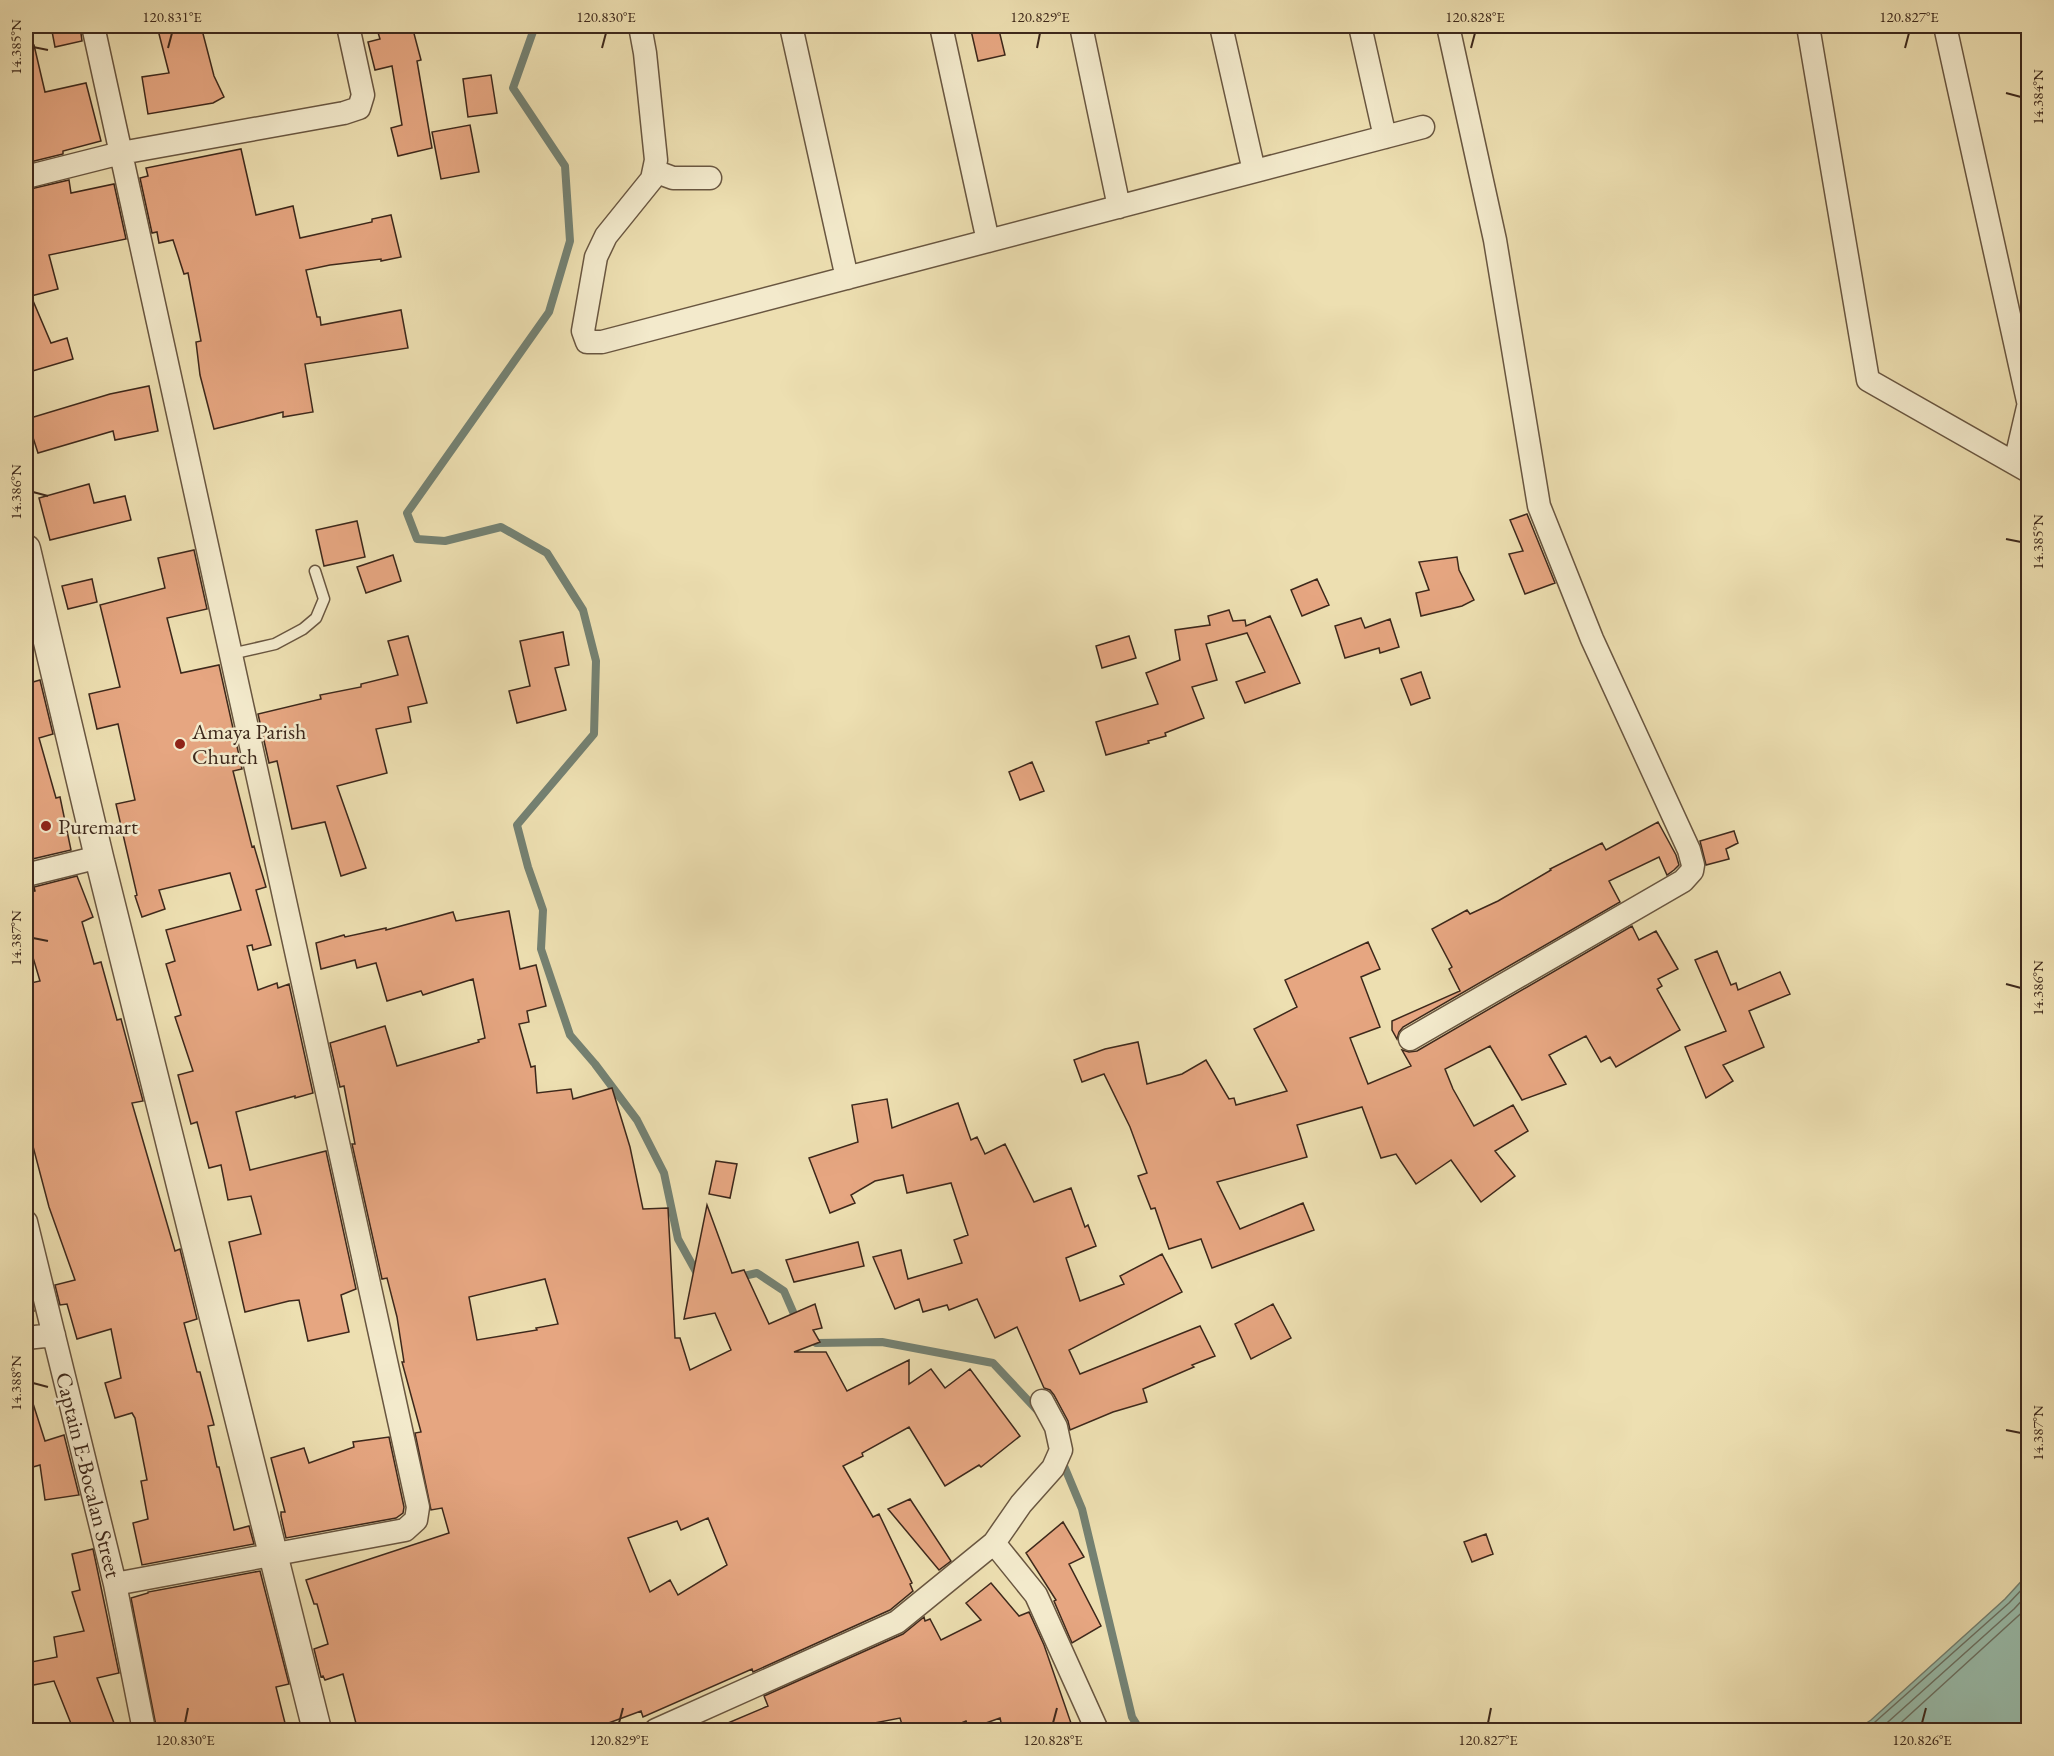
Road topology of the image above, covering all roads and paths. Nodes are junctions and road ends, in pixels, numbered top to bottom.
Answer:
1 (93, 26) edge
2 (348, 26) edge
3 (640, 26) edge
4 (791, 26) edge
5 (941, 26) edge
6 (1081, 26) edge
7 (1221, 26) edge
8 (1360, 26) edge
9 (1448, 26) edge
10 (1808, 26) edge
11 (1945, 26) edge
12 (1423, 127) dead end
13 (1384, 137) junction
14 (121, 153) junction
15 (654, 171) junction
16 (1254, 171) junction
17 (26, 177) edge
18 (710, 178) dead end
19 (1119, 207) junction
20 (988, 241) junction
21 (847, 278) junction
22 (2028, 401) edge
23 (2028, 407) edge
24 (2022, 467) edge
25 (26, 549) edge
26 (315, 571) dead end
27 (231, 654) junction
28 (99, 856) junction
29 (26, 875) edge
30 (1410, 1039) dead end
31 (26, 1222) edge
32 (54, 1335) junction
33 (26, 1338) edge
34 (1042, 1401) dead end
35 (994, 1543) junction
36 (273, 1554) junction
37 (115, 1584) junction
38 (144, 1731) edge
39 (318, 1731) edge
40 (656, 1731) edge
41 (1097, 1731) edge

1 - 14 street
2 - 14 street
3 - 15 street
4 - 21 street
5 - 20 street
6 - 19 street
7 - 16 street
8 - 13 street
9 - 30 street
10 - 24 street
11 - 22 street
12 - 13 street
13 - 16 street
14 - 17 street
14 - 27 street
15 - 18 street
15 - 21 street
16 - 19 street
19 - 20 street
20 - 21 street
23 - 24 street
25 - 28 street
26 - 27 lane
27 - 36 street
28 - 29 street
28 - 36 street
31 - 32 street, Captain E-Bocalan Street
32 - 33 street
32 - 37 street, Captain E-Bocalan Street
34 - 35 street
35 - 40 street
35 - 41 street
36 - 37 street
36 - 39 street
37 - 38 street, Captain E-Bocalan Street

